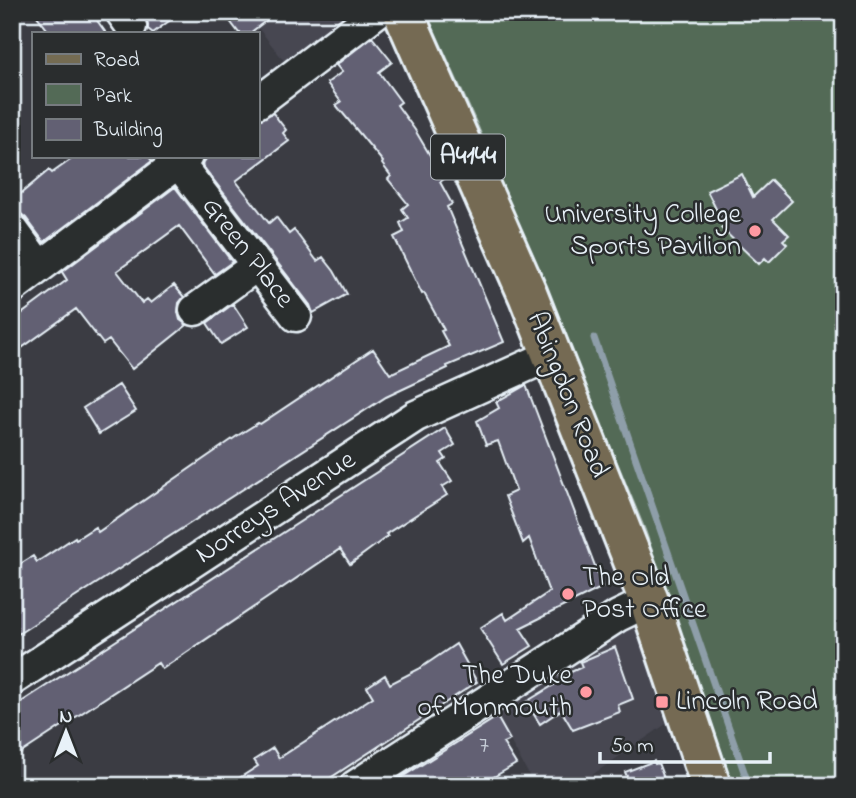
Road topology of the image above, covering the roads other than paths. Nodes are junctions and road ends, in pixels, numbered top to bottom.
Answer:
1 (377, 12) edge
2 (403, 12) edge
3 (259, 101) edge
4 (179, 158) edge
5 (12, 229) edge
6 (256, 265) junction
7 (40, 267) junction
8 (12, 288) edge
9 (195, 310) dead end
10 (296, 316) dead end
11 (551, 355) junction
12 (649, 601) junction
13 (12, 680) edge
14 (355, 786) edge
15 (711, 786) edge

1 - 3 street
2 - 11 main road, Abingdon Road / A4144
4 - 6 street, Green Place
4 - 7 street
5 - 7 street
6 - 9 street
6 - 10 street, Green Place
7 - 8 street
11 - 12 main road, Abingdon Road / A4144
11 - 13 street, Norreys Avenue
12 - 14 street
12 - 15 main road, Abingdon Road / A4144

